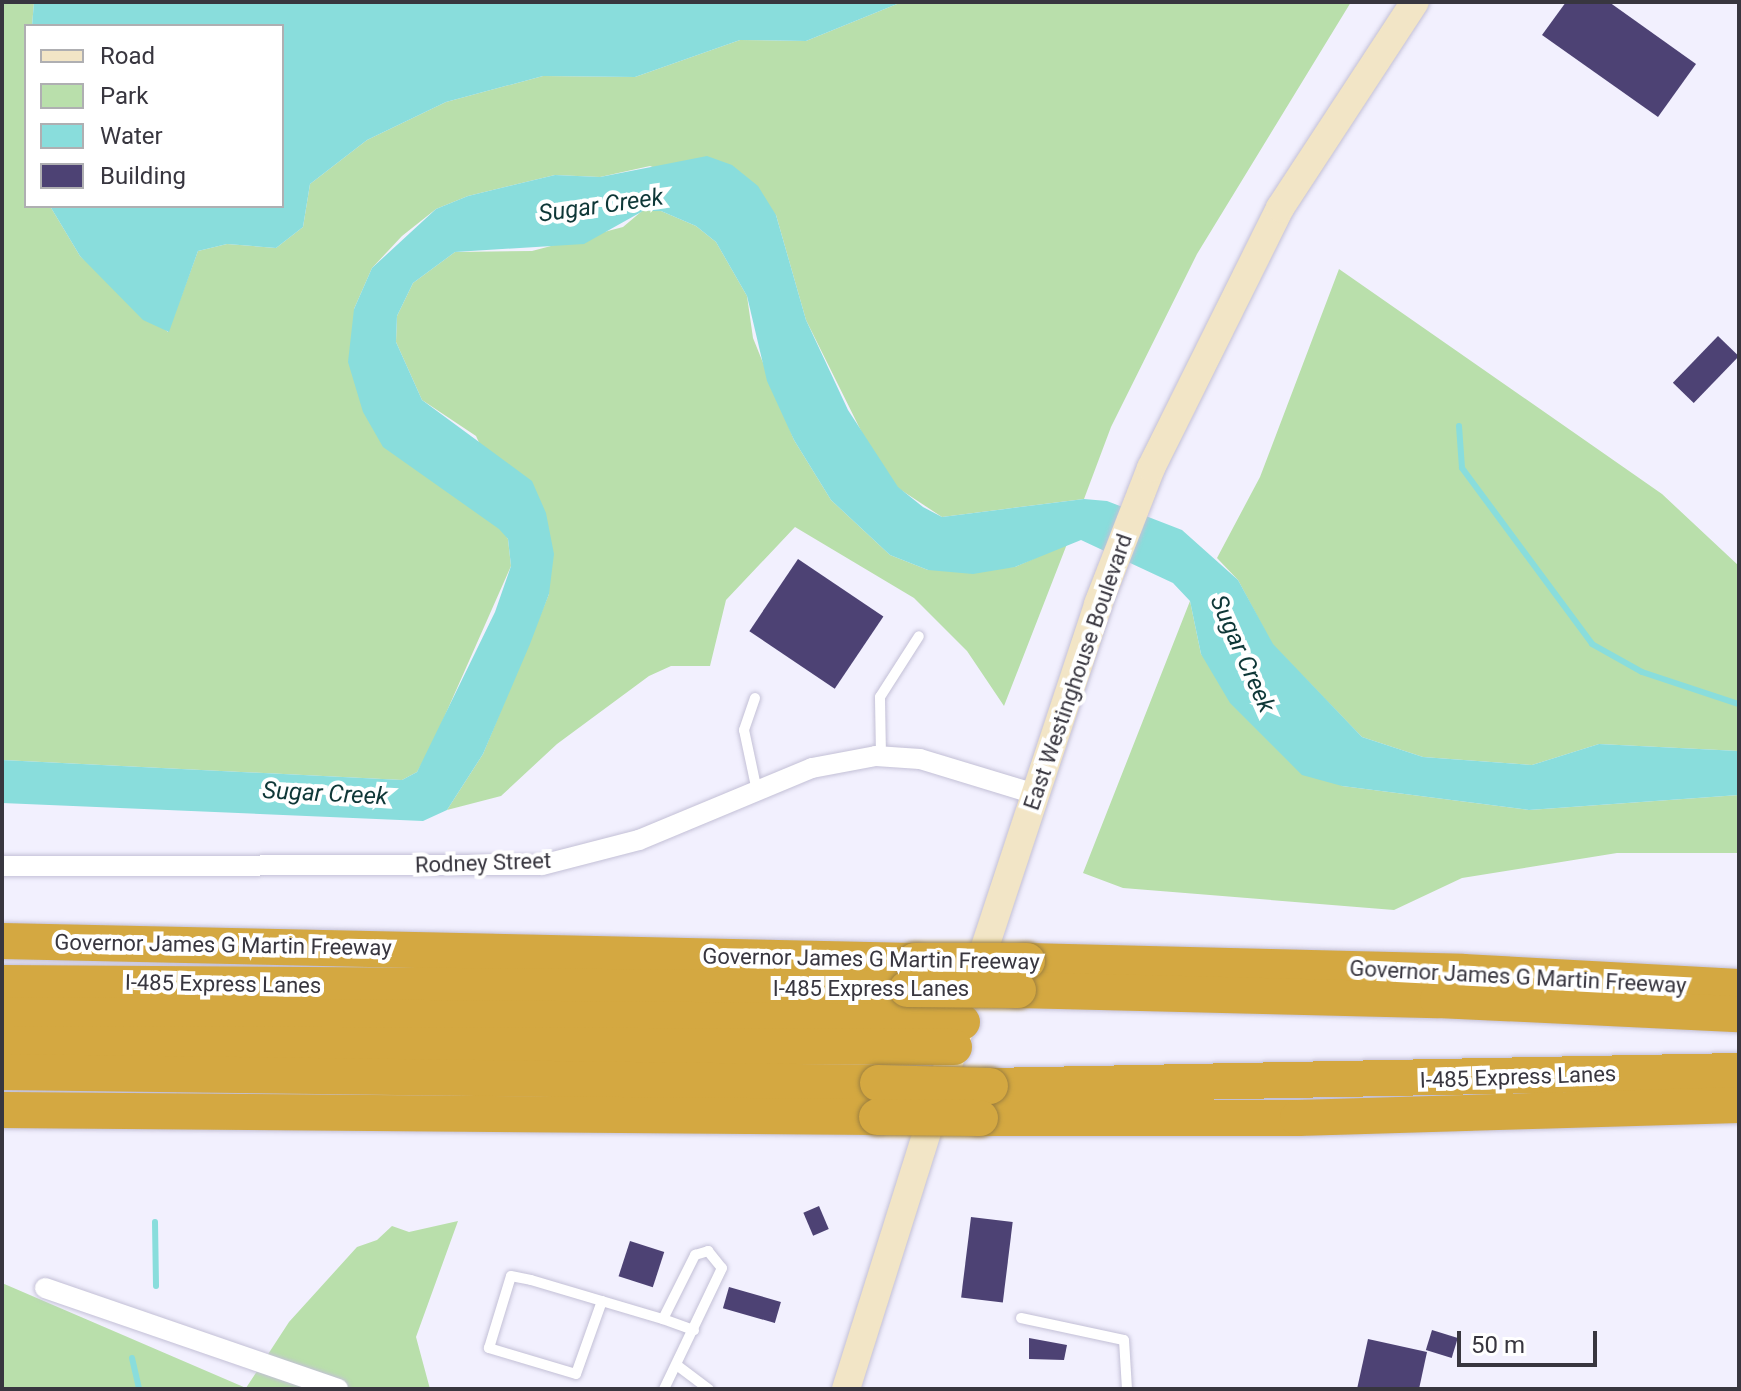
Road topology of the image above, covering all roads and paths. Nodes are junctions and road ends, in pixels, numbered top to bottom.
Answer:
1 (1415, 2) edge
2 (919, 636) dead end
3 (755, 698) dead end
4 (881, 756) junction
5 (757, 791) junction
6 (1035, 794) junction
7 (2, 866) edge
8 (8, 942) edge
9 (911, 975) junction
10 (1022, 976) junction
11 (2, 983) edge
12 (1739, 987) edge
13 (1739, 1014) edge
14 (2, 1015) edge
15 (958, 1035) junction
16 (2, 1044) edge
17 (1739, 1071) edge
18 (2, 1072) edge
19 (1407, 1081) junction
20 (878, 1100) junction
21 (985, 1102) junction
22 (1739, 1105) edge
23 (2, 1110) edge
24 (45, 1288) dead end
25 (602, 1301) junction
26 (1021, 1318) dead end
27 (663, 1319) junction
28 (694, 1330) junction
29 (678, 1366) junction
30 (338, 1389) edge
31 (664, 1389) edge
32 (709, 1389) edge
33 (846, 1389) edge
34 (1127, 1389) edge

1 - 6 main road, East Westinghouse Boulevard
2 - 4 lane
3 - 5 lane
4 - 5 street, Rodney Street
4 - 6 street, Rodney Street
5 - 7 street, Rodney Street
6 - 15 main road, East Westinghouse Boulevard
8 - 9 highway, Governor James G Martin Freeway
9 - 10 highway, Governor James G Martin Freeway, bridge
9 - 11 highway, I-485 Express Lanes
10 - 12 highway, Governor James G Martin Freeway
10 - 13 highway
14 - 15 highway
15 - 16 highway
15 - 33 main road, East Westinghouse Boulevard
17 - 19 highway, I-485 Express Lanes
18 - 20 highway
19 - 21 highway, I-485 Express Lanes
19 - 22 highway
20 - 21 highway, bridge
20 - 23 highway
21 - 22 highway
24 - 30 street
25 - 25 lane
25 - 27 lane
26 - 34 lane
27 - 28 lane
27 - 28 lane
28 - 29 lane
29 - 31 lane
29 - 32 lane

